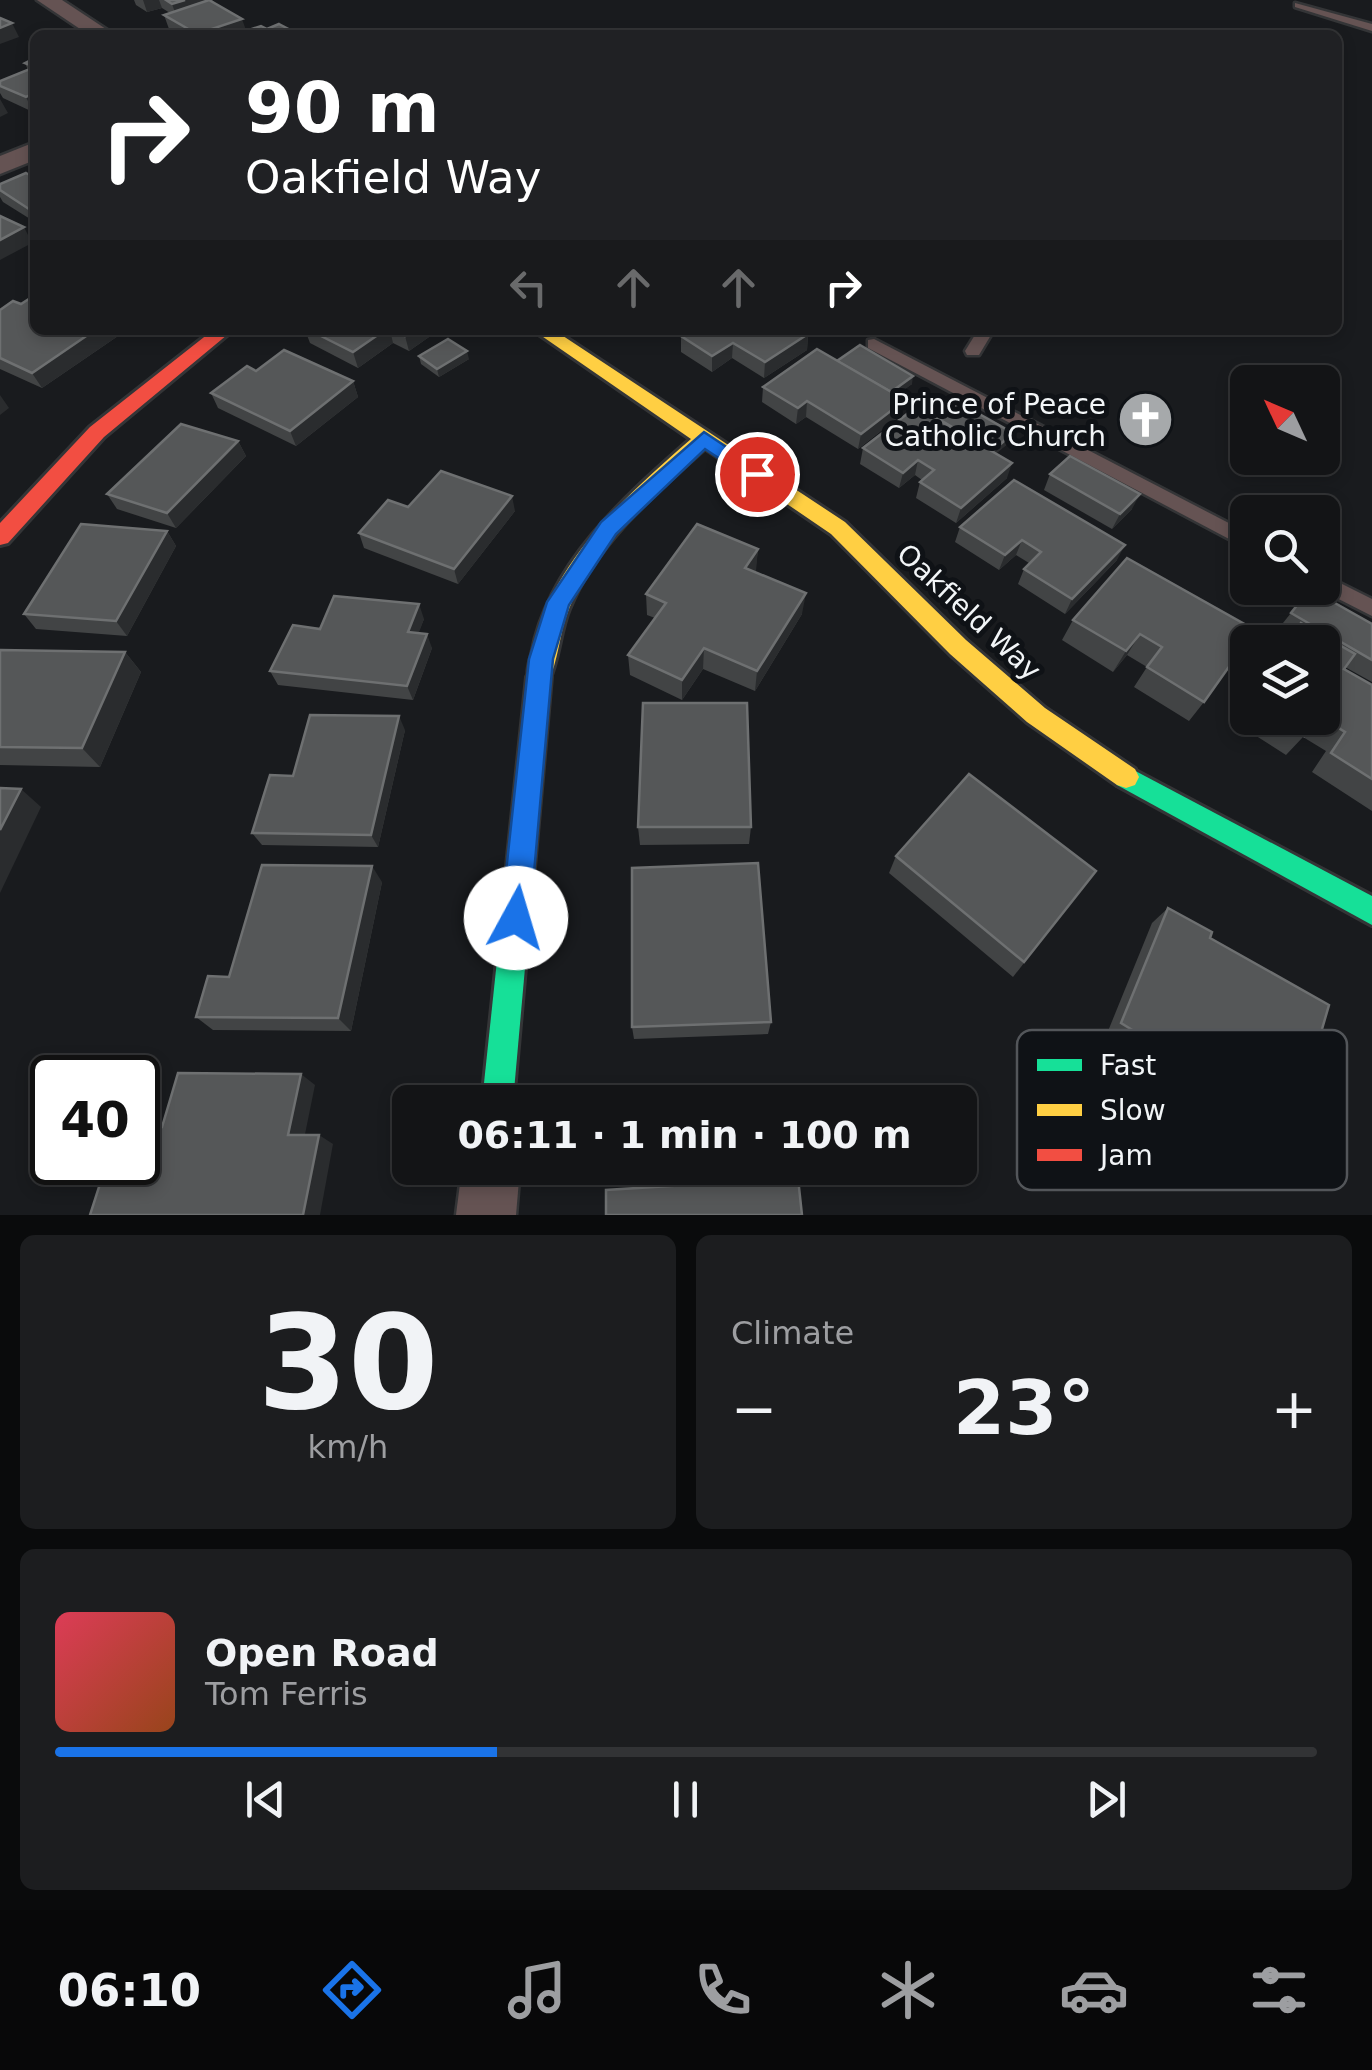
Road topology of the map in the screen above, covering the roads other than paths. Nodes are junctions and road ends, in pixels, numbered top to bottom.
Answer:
1 (46, 0) edge
2 (1299, 5) dead end
3 (1372, 28) edge
4 (96, 30) edge
5 (30, 152) edge
6 (0, 166) edge
7 (218, 335) edge
8 (550, 335) edge
9 (983, 335) edge
10 (874, 344) dead end
11 (973, 350) dead end
12 (704, 438) junction
13 (1230, 532) edge
14 (0, 537) edge
15 (1340, 590) edge
16 (1372, 608) edge
17 (1372, 911) edge
18 (499, 1085) edge
19 (489, 1185) edge
20 (486, 1215) edge

1 - 4 street
2 - 3 lane
5 - 6 street
7 - 14 street
8 - 12 street, Oakfield Way
9 - 11 lane
10 - 13 lane
12 - 17 street, Oakfield Way
12 - 18 street
15 - 16 lane
19 - 20 street

